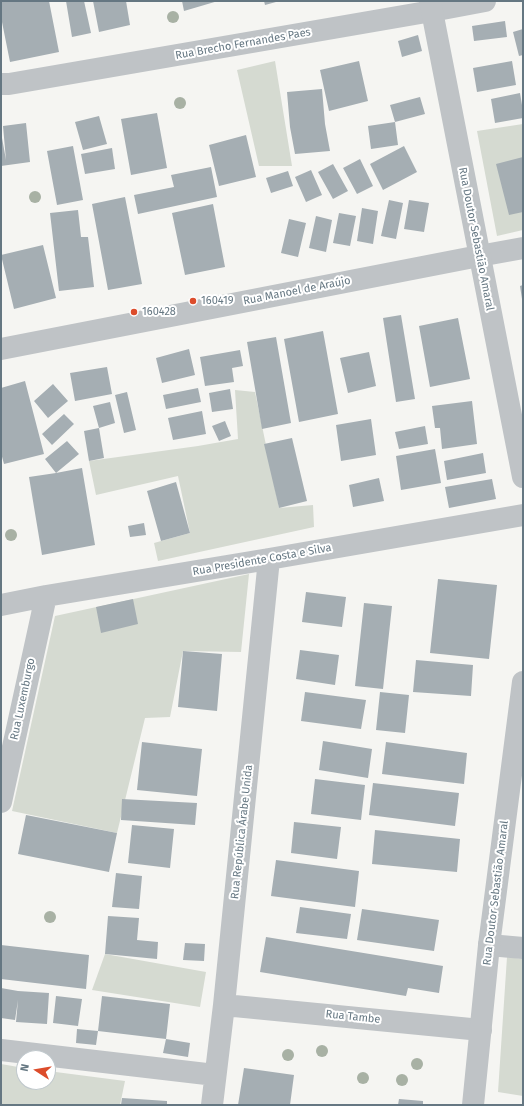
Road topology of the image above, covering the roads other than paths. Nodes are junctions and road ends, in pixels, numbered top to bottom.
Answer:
1 (485, 1) edge
2 (431, 6) edge
3 (1, 84) edge
4 (523, 248) edge
5 (479, 256) junction
6 (1, 349) edge
7 (523, 477) edge
8 (523, 515) edge
9 (269, 559) junction
10 (46, 596) junction
11 (1, 605) edge
12 (523, 682) edge
13 (1, 802) edge
14 (489, 945) junction
15 (523, 948) edge
16 (224, 1005) junction
17 (481, 1030) junction
18 (1, 1050) edge
19 (215, 1075) junction
20 (212, 1105) edge
21 (473, 1105) edge

1 - 2 street, Rua Brecho Fernandes Paes
2 - 3 street, Rua Brecho Fernandes Paes
2 - 5 street, Rua Doutor Sebastião Amaral
4 - 5 street, Rua Manoel de Araújo
5 - 6 street, Rua Manoel de Araújo
5 - 7 street, Rua Doutor Sebastião Amaral
8 - 9 street, Rua Presidente Costa e Silva
9 - 10 street, Rua Presidente Costa e Silva
9 - 16 street, Rua República Árabe Unida
10 - 11 street, Rua Presidente Costa e Silva
10 - 13 street, Rua Luxemburgo
12 - 14 street, Rua Doutor Sebastião Amaral
14 - 15 street
14 - 17 street, Rua Doutor Sebastião Amaral
16 - 17 street, Rua Tambe
16 - 19 street, Rua República Árabe Unida
17 - 21 street, Rua Doutor Sebastião Amaral
18 - 19 street
19 - 20 street, Rua República Árabe Unida

